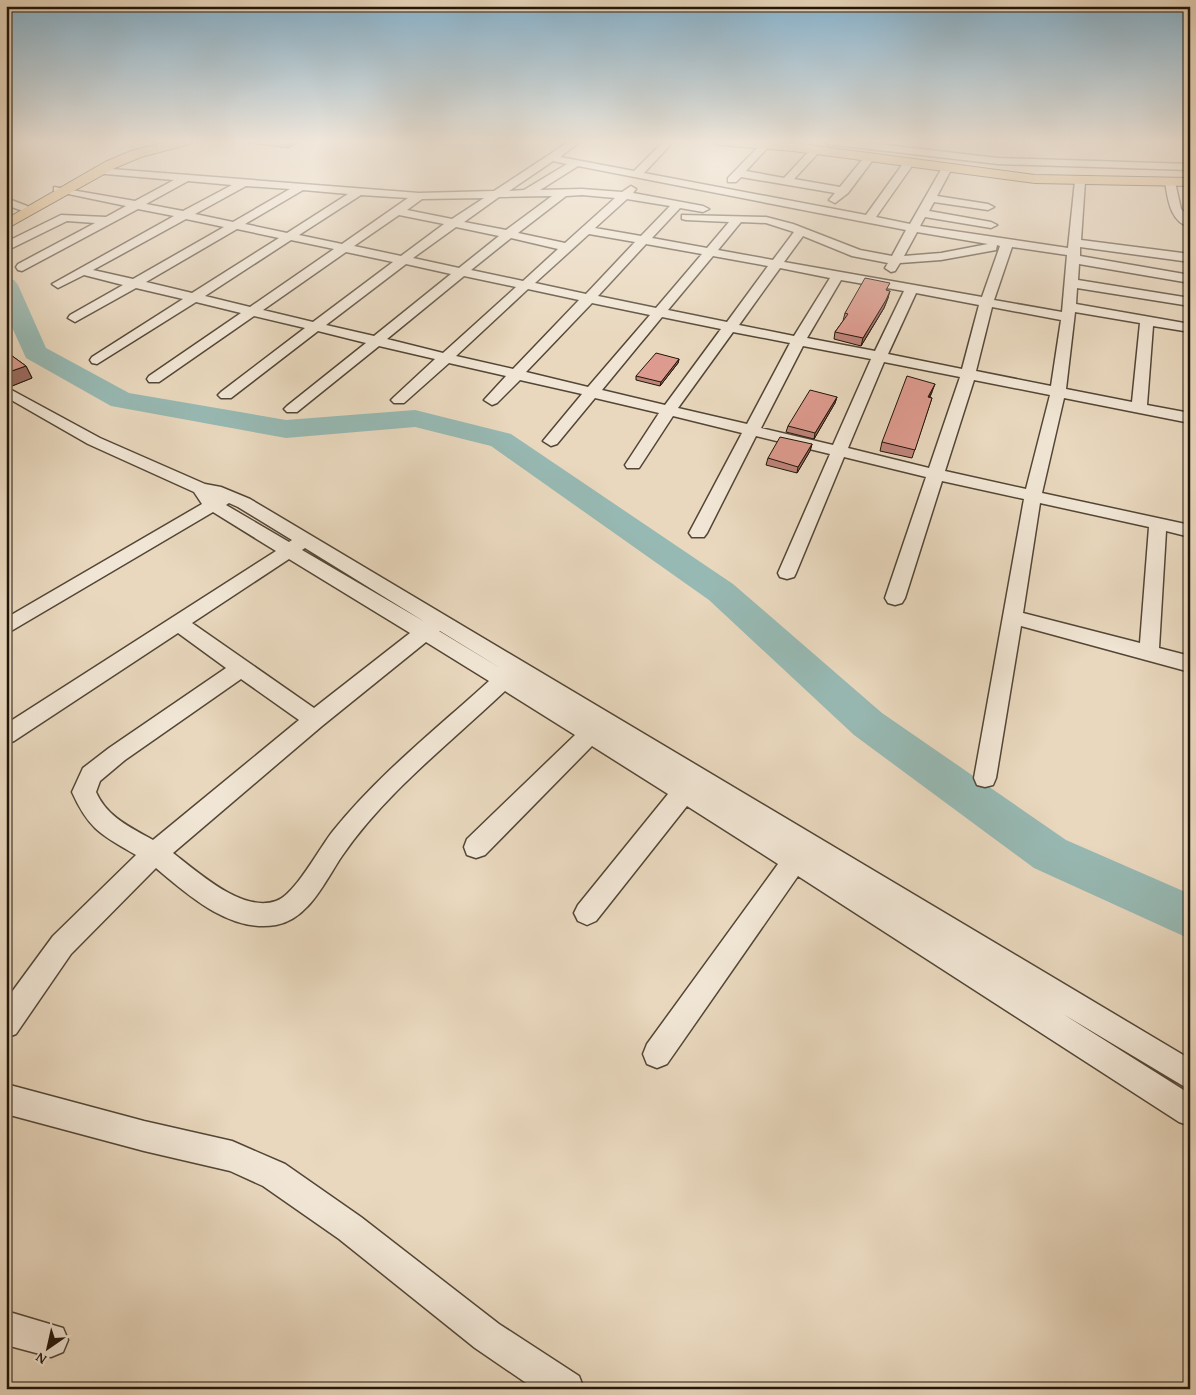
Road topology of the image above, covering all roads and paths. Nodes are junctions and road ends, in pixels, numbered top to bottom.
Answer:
1 (18, 206) edge
2 (26, 206) edge
3 (36, 206) edge
4 (132, 206) edge
5 (146, 206) edge
6 (200, 206) edge
7 (268, 206) edge
8 (336, 206) edge
9 (404, 206) edge
10 (478, 206) edge
11 (545, 206) edge
12 (613, 206) edge
13 (641, 206) edge
14 (676, 206) edge
15 (689, 206) edge
16 (706, 206) edge
17 (810, 206) edge
18 (829, 206) edge
19 (878, 206) edge
20 (927, 206) edge
21 (982, 206) edge
22 (1078, 206) edge
23 (1177, 206) edge
24 (988, 207) dead end
25 (22, 208) junction
26 (703, 209) junction
27 (826, 209) junction
28 (397, 211) junction
29 (923, 213) junction
30 (185, 214) junction
31 (668, 214) junction
32 (6, 218) edge
33 (694, 218) junction
34 (870, 218) junction
35 (107, 220) junction
36 (737, 220) junction
37 (453, 223) junction
38 (1190, 224) edge
39 (6, 225) edge
40 (236, 225) junction
41 (991, 225) dead end
42 (915, 228) junction
43 (588, 230) junction
44 (800, 232) junction
45 (507, 234) junction
46 (290, 237) junction
47 (644, 240) junction
48 (1007, 244) junction
49 (6, 247) edge
50 (568, 247) junction
51 (343, 248) junction
52 (709, 251) junction
53 (1073, 252) junction
54 (1190, 258) edge
55 (402, 260) junction
56 (897, 260) junction
57 (777, 263) junction
58 (22, 267) dead end
59 (82, 271) junction
60 (463, 272) junction
61 (838, 274) junction
62 (1190, 279) edge
63 (883, 282) junction
64 (1071, 283) junction
65 (58, 284) dead end
66 (135, 284) junction
67 (528, 284) junction
68 (912, 287) junction
69 (194, 298) junction
70 (590, 298) junction
71 (987, 302) junction
72 (1190, 302) edge
73 (252, 312) junction
74 (661, 312) junction
75 (1068, 312) junction
76 (75, 318) dead end
77 (1146, 321) junction
78 (314, 326) junction
79 (729, 327) junction
80 (1190, 328) edge
81 (798, 341) junction
82 (378, 342) junction
83 (880, 356) junction
84 (447, 358) junction
85 (97, 360) dead end
86 (968, 374) junction
87 (518, 375) junction
88 (154, 379) dead end
89 (6, 391) edge
90 (1058, 391) junction
91 (592, 392) junction
92 (226, 395) dead end
93 (399, 400) dead end
94 (492, 400) dead end
95 (1139, 407) junction
96 (292, 409) dead end
97 (669, 410) junction
98 (1190, 418) edge
99 (751, 429) junction
100 (551, 441) dead end
101 (840, 450) junction
102 (633, 465) dead end
103 (935, 474) junction
104 (1033, 496) junction
105 (214, 497) junction
106 (1158, 524) junction
107 (1190, 531) edge
108 (698, 533) dead end
109 (297, 546) junction
110 (788, 574) dead end
111 (895, 598) dead end
112 (1012, 617) junction
113 (178, 623) junction
114 (433, 626) junction
115 (6, 627) edge
116 (1149, 653) junction
117 (1190, 664) edge
118 (241, 668) junction
119 (511, 674) junction
120 (314, 720) junction
121 (598, 727) junction
122 (6, 735) edge
123 (985, 778) dead end
124 (690, 784) junction
125 (476, 847) dead end
126 (801, 852) junction
127 (155, 853) junction
128 (587, 913) dead end
129 (6, 1024) edge
130 (657, 1054) dead end
131 (1190, 1076) edge
132 (6, 1099) edge
133 (1190, 1111) edge
134 (6, 1328) edge
135 (51, 1340) dead end
136 (566, 1389) edge

1 - 25 street
2 - 25 main road
3 - 39 main road
4 - 35 street
5 - 30 street
6 - 30 street
7 - 40 street
8 - 46 street
9 - 28 street
10 - 37 street
11 - 45 street
12 - 43 street
13 - 31 street
14 - 31 street
15 - 26 street
16 - 26 street
17 - 27 street
18 - 27 street
19 - 34 street
20 - 29 street
21 - 24 street
22 - 53 street
23 - 38 street
25 - 32 main road
26 - 33 street
27 - 34 street
28 - 37 street
28 - 51 street
29 - 41 street
29 - 42 street
30 - 40 street
30 - 59 street
31 - 33 street
31 - 47 street
33 - 36 street
34 - 42 street
35 - 49 street
35 - 58 street
36 - 44 street
36 - 52 street
37 - 45 street
37 - 55 street
40 - 46 street
40 - 66 street
42 - 48 street
42 - 56 street
43 - 47 street
43 - 50 street
44 - 56 street
44 - 57 street
45 - 50 street
45 - 60 street
46 - 51 street
46 - 69 street
47 - 52 street
47 - 70 street
48 - 53 street
48 - 56 street
48 - 71 street
50 - 67 street
51 - 55 street
51 - 73 street
52 - 57 street
52 - 74 street
53 - 54 street
53 - 62 street
53 - 64 street
55 - 60 street
55 - 78 street
56 - 63 street
57 - 61 street
57 - 79 street
59 - 65 street
59 - 66 street
60 - 67 street
60 - 82 street
61 - 63 street
61 - 81 street
63 - 68 street
64 - 72 street
64 - 75 street
66 - 69 street
66 - 76 street
67 - 70 street
67 - 84 street
68 - 71 street
68 - 83 street
69 - 73 street
69 - 85 street
70 - 74 street
70 - 87 street
71 - 75 street
71 - 86 street
73 - 78 street
73 - 88 street
74 - 79 street
74 - 91 street
75 - 77 street
75 - 90 street
77 - 80 street
77 - 95 street
78 - 82 street
78 - 92 street
79 - 81 street
79 - 97 street
81 - 83 street
81 - 99 street
82 - 84 street
82 - 96 street
83 - 86 street
83 - 101 street
84 - 87 street
84 - 93 street
86 - 90 street
86 - 103 street
87 - 91 street
87 - 94 street
89 - 105 street
90 - 95 street
90 - 104 street
91 - 97 street
91 - 100 street
95 - 98 street
97 - 99 street
97 - 102 street
99 - 101 street
99 - 108 street
101 - 103 street
101 - 110 street
103 - 104 street
103 - 111 street
104 - 106 street
104 - 112 street
105 - 109 street
105 - 115 street
106 - 107 street
106 - 116 street
109 - 113 street
109 - 114 street
112 - 116 street
112 - 123 street
113 - 118 street
113 - 122 street
114 - 119 street
114 - 120 street
116 - 117 street
118 - 120 street
118 - 127 street
119 - 121 street
119 - 127 street
120 - 127 street
121 - 124 street
121 - 125 street
124 - 126 street
124 - 128 street
126 - 130 street
126 - 131 street
126 - 133 street
127 - 129 street
132 - 136 street
134 - 135 street

